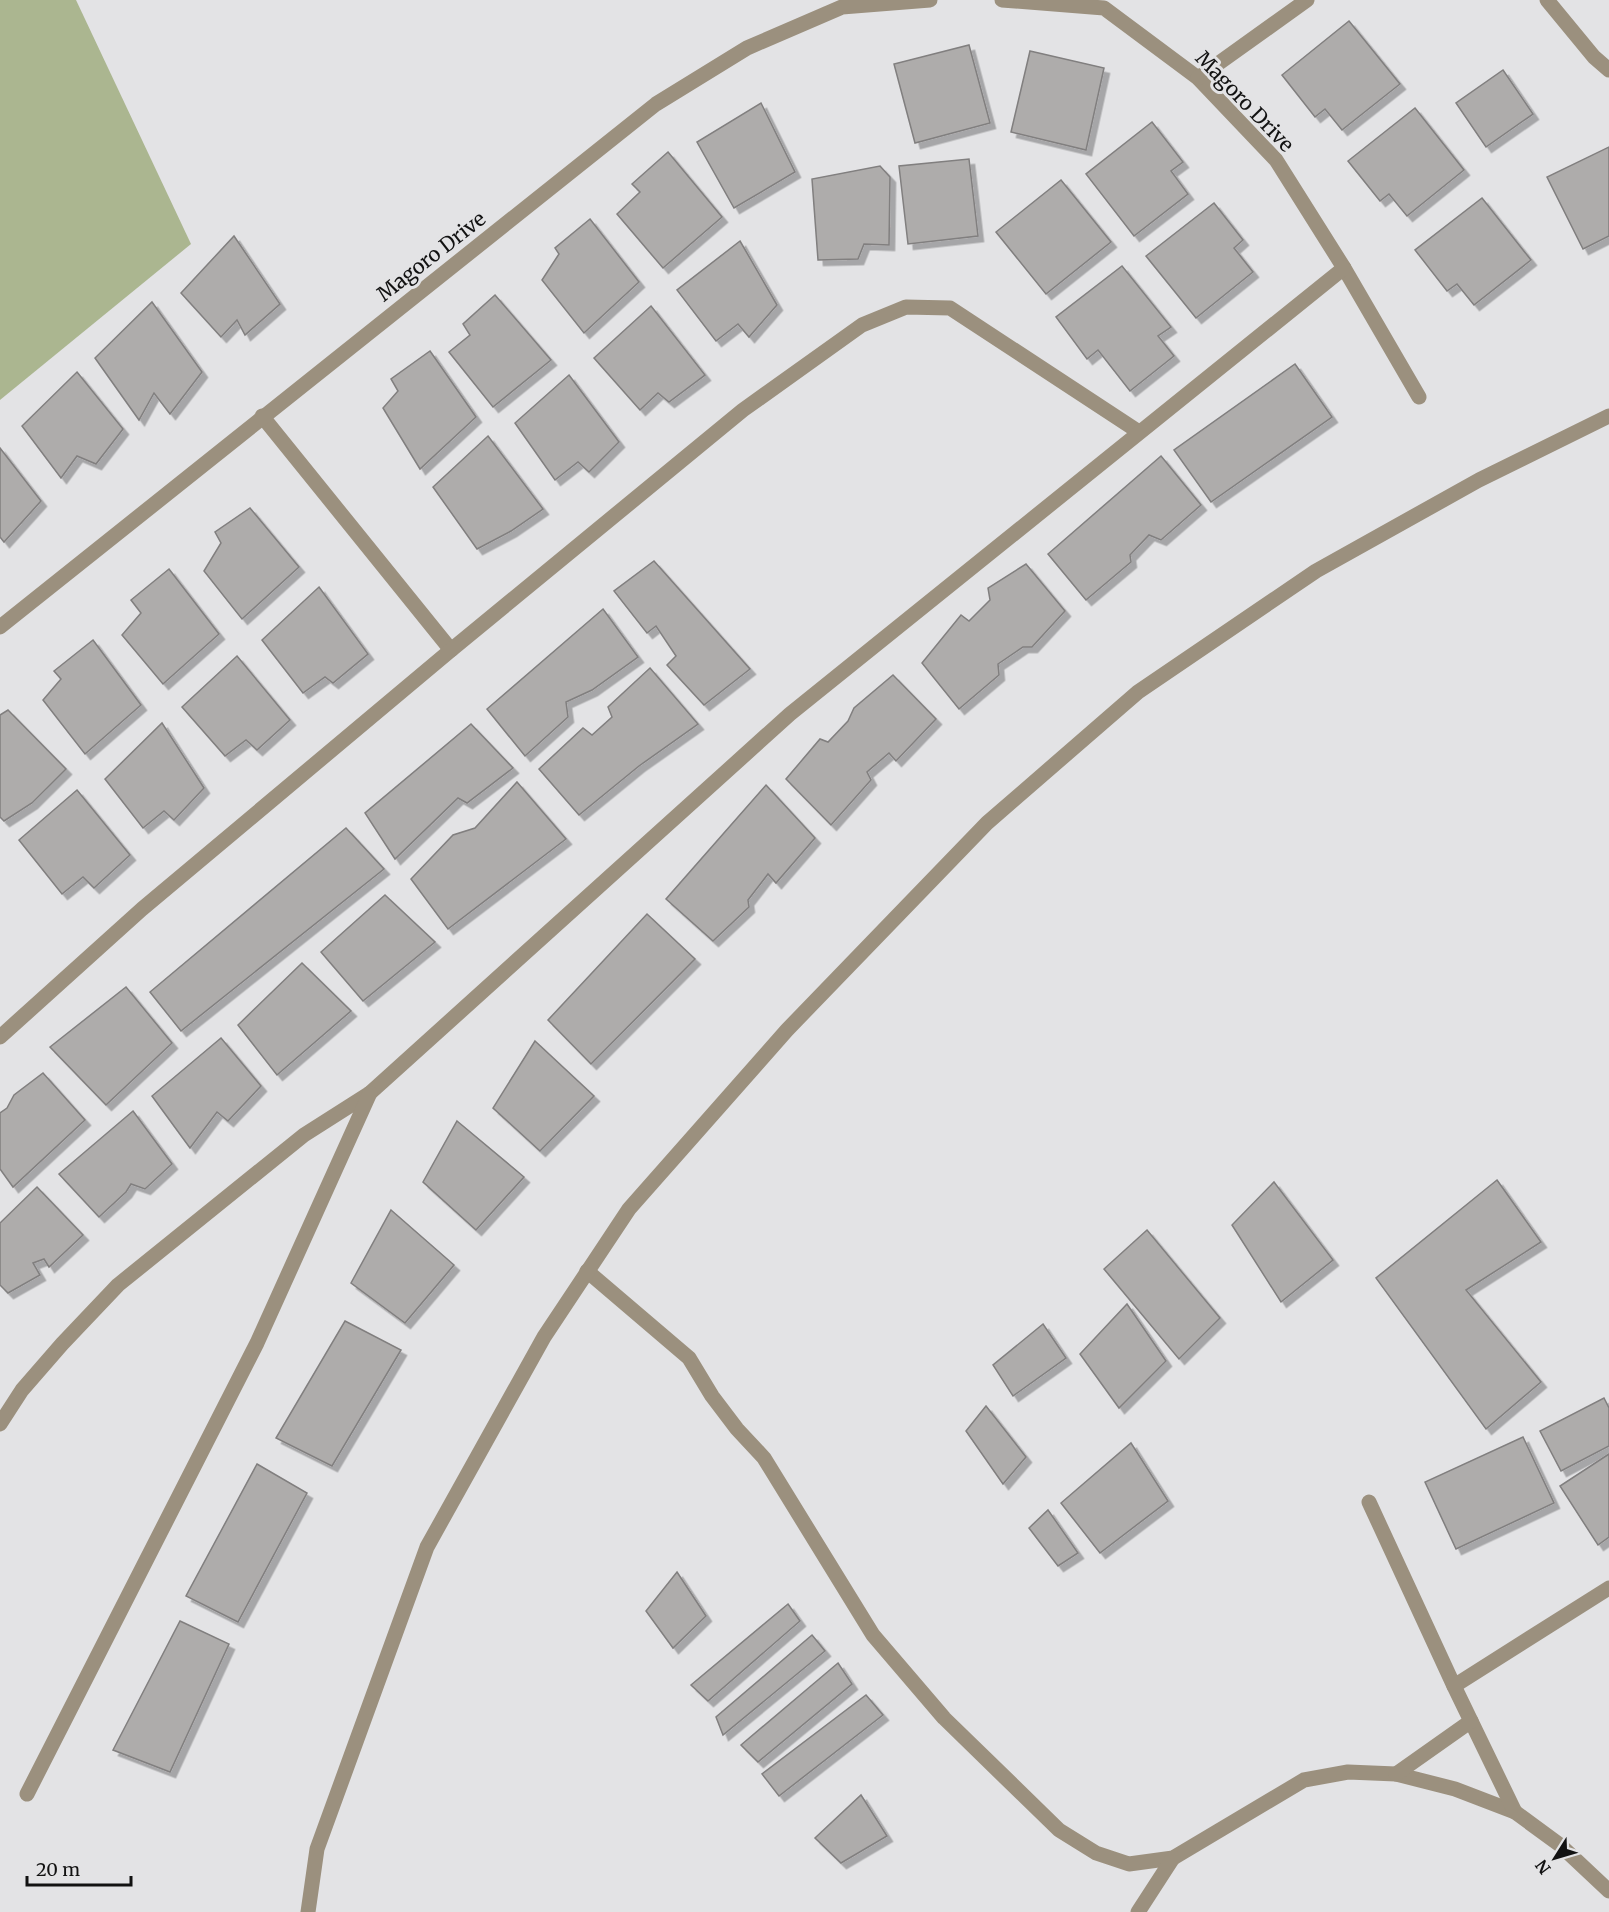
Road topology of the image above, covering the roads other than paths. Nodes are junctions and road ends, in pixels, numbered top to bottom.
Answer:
1 (930, 0) edge
2 (1002, 0) edge
3 (1307, 0) edge
4 (1547, 0) edge
5 (1609, 70) edge
6 (1198, 78) junction
7 (1344, 268) junction
8 (1419, 397) dead end
9 (262, 416) junction
10 (1609, 416) edge
11 (1139, 432) junction
12 (0, 627) edge
13 (451, 650) junction
14 (0, 1037) edge
15 (370, 1093) junction
16 (587, 1272) junction
17 (0, 1424) edge
18 (1369, 1502) dead end
19 (1609, 1588) edge
20 (1454, 1686) junction
21 (1471, 1721) junction
22 (1396, 1774) junction
23 (27, 1794) dead end
24 (1515, 1812) junction
25 (1173, 1858) junction
26 (1609, 1891) edge
27 (308, 1912) edge
28 (1138, 1912) edge

1 - 9 street, Magoro Drive
2 - 6 street, Magoro Drive
3 - 6 street
4 - 5 street
6 - 7 street, Magoro Drive
7 - 8 street, Magoro Drive
7 - 11 street
9 - 12 street, Magoro Drive
9 - 13 street
10 - 16 street
11 - 13 street
11 - 15 street
13 - 14 street
15 - 17 street
15 - 23 street
16 - 25 street
16 - 27 street
18 - 20 street
19 - 20 street
20 - 21 street
21 - 22 street
21 - 24 street
22 - 24 street
22 - 25 street
24 - 26 street
25 - 28 street

